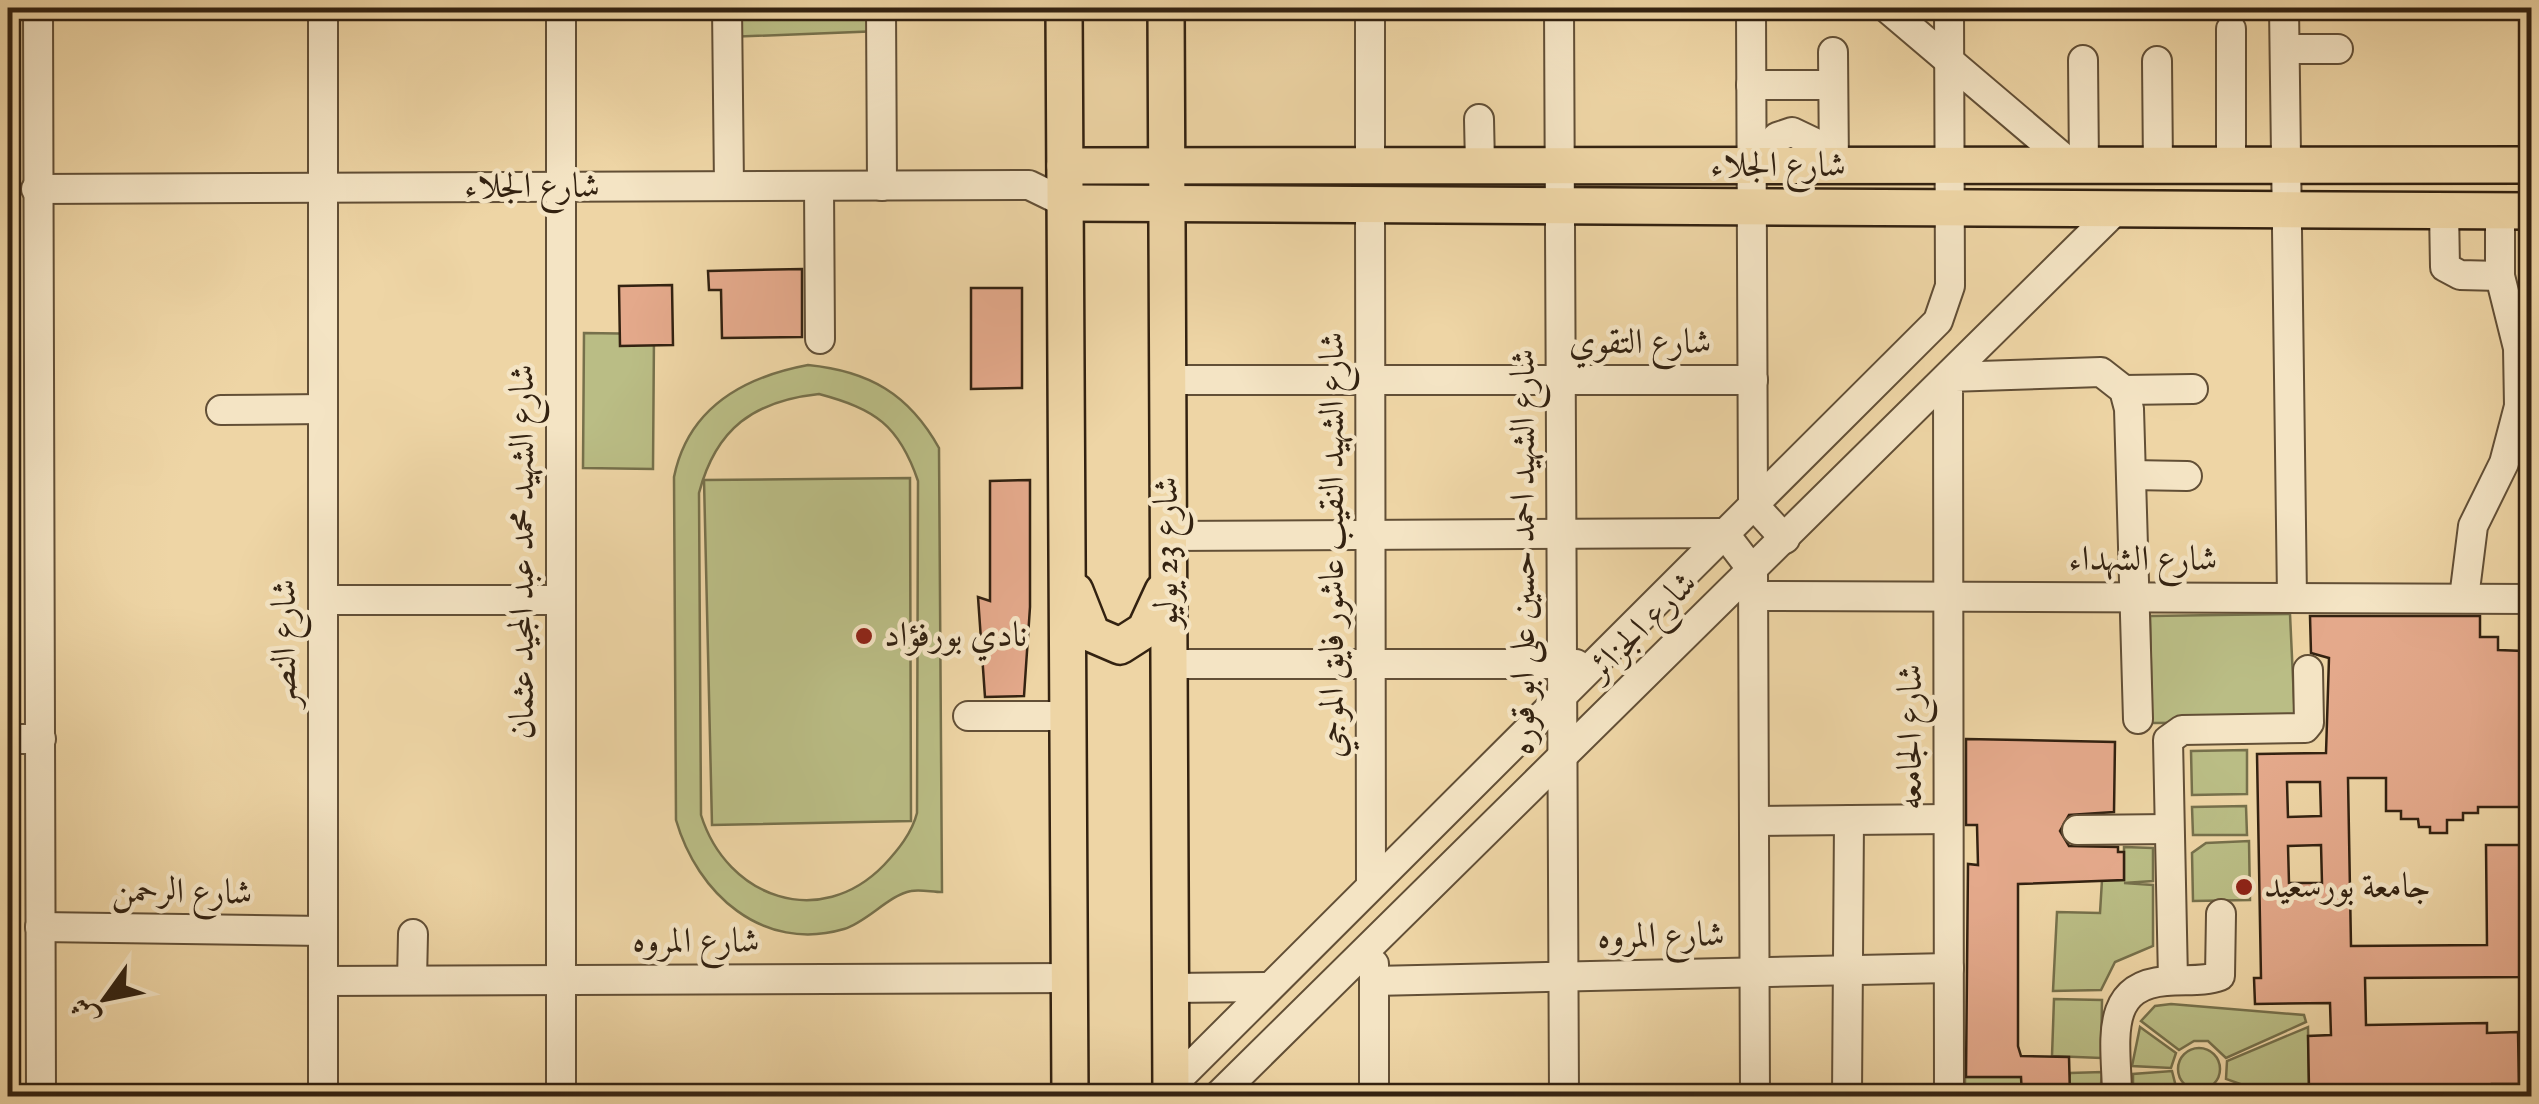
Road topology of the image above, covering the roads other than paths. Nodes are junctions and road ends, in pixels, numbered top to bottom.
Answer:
1 (38, 8) edge
2 (323, 8) edge
3 (561, 8) edge
4 (727, 8) edge
5 (880, 8) edge
6 (1064, 8) edge
7 (1166, 8) edge
8 (1370, 8) edge
9 (1559, 8) edge
10 (1751, 8) edge
11 (1887, 8) edge
12 (1949, 8) edge
13 (2284, 8) edge
14 (2231, 29) dead end
15 (2285, 49) junction
16 (2338, 49) dead end
17 (1833, 52) dead end
18 (1949, 60) junction
19 (2083, 60) dead end
20 (2157, 61) dead end
21 (1751, 84) junction
22 (1833, 85) junction
23 (1480, 120) dead end
24 (1559, 163) junction
25 (1480, 164) junction
26 (1370, 165) junction
27 (2532, 165) edge
28 (1065, 166) junction
29 (1166, 166) junction
30 (1752, 166) junction
31 (1949, 166) junction
32 (2158, 166) junction
33 (2285, 166) junction
34 (1834, 167) junction
35 (2079, 167) junction
36 (2231, 167) junction
37 (1028, 185) junction
38 (729, 186) junction
39 (819, 186) junction
40 (882, 186) junction
41 (560, 187) junction
42 (36, 188) junction
43 (323, 189) junction
44 (1560, 202) junction
45 (1066, 203) junction
46 (1166, 203) junction
47 (1370, 204) junction
48 (1752, 207) junction
49 (1949, 208) junction
50 (2118, 208) junction
51 (2286, 209) junction
52 (2444, 210) junction
53 (2516, 211) edge
54 (2500, 276) junction
55 (820, 339) dead end
56 (1948, 377) junction
57 (1166, 380) junction
58 (1370, 380) junction
59 (1560, 380) junction
60 (1753, 380) junction
61 (2193, 389) dead end
62 (2124, 390) junction
63 (221, 410) dead end
64 (323, 410) junction
65 (2131, 476) junction
66 (2186, 476) dead end
67 (1753, 504) junction
68 (1561, 534) junction
69 (1724, 534) junction
70 (1370, 535) junction
71 (1167, 536) junction
72 (1785, 540) junction
73 (1066, 566) junction
74 (1168, 580) junction
75 (1753, 583) junction
76 (1948, 596) junction
77 (2134, 597) junction
78 (2292, 598) junction
79 (2464, 598) junction
80 (2532, 598) edge
81 (323, 600) junction
82 (561, 600) junction
83 (1168, 664) junction
84 (1370, 664) junction
85 (1561, 664) junction
86 (1593, 664) junction
87 (2308, 670) dead end
88 (1562, 695) junction
89 (968, 716) dead end
90 (1068, 716) junction
91 (2138, 719) dead end
92 (8, 739) edge
93 (41, 739) junction
94 (1562, 761) junction
95 (1948, 819) junction
96 (1849, 820) junction
97 (1754, 822) junction
98 (2169, 829) junction
99 (2078, 830) dead end
100 (1371, 885) junction
101 (2221, 914) dead end
102 (40, 927) junction
103 (323, 932) junction
104 (414, 934) dead end
105 (1374, 947) junction
106 (1948, 968) junction
107 (1848, 970) junction
108 (1754, 972) junction
109 (1563, 976) junction
110 (1069, 978) junction
111 (412, 980) junction
112 (561, 980) junction
113 (2173, 980) junction
114 (323, 981) junction
115 (1374, 981) junction
116 (1267, 987) junction
117 (1170, 988) junction
118 (1168, 1093) edge
119 (42, 1096) edge
120 (323, 1096) edge
121 (561, 1096) edge
122 (1070, 1096) edge
123 (1218, 1096) edge
124 (1374, 1096) edge
125 (1564, 1096) edge
126 (1755, 1096) edge
127 (1847, 1096) edge
128 (1949, 1096) edge
129 (2118, 1096) edge

1 - 42 street
2 - 43 street, شارع النصر
3 - 41 street, شارع الشهيد محمد عبد المجيد عثمان
4 - 38 street
5 - 40 street
6 - 28 main road
7 - 29 main road, شارع 23 يوليو
8 - 26 street
9 - 24 street, شارع الشهيد احمد حسين على ابو قوره
10 - 21 street
11 - 18 street
12 - 18 street
13 - 15 street
14 - 36 street
15 - 16 street
15 - 33 street
17 - 22 street
18 - 31 street
18 - 35 street
19 - 35 street
20 - 32 street
21 - 22 street
21 - 30 street
22 - 34 street
23 - 25 street
24 - 25 main road, شارع الجلاء
24 - 30 main road, شارع الجلاء
24 - 44 street, شارع الشهيد احمد حسين على ابو قوره
25 - 26 main road, شارع الجلاء
26 - 29 main road, شارع الجلاء
27 - 33 main road, شارع الجلاء
28 - 29 main road, شارع الجلاء
28 - 37 street, شارع الجلاء
28 - 45 main road
29 - 46 main road, شارع 23 يوليو
30 - 34 main road, شارع الجلاء
30 - 48 street
31 - 34 main road, شارع الجلاء
31 - 35 main road, شارع الجلاء
31 - 49 street, شارع الجزائر
32 - 35 main road, شارع الجلاء
32 - 36 main road, شارع الجلاء
33 - 36 main road, شارع الجلاء
33 - 51 street
37 - 40 street, شارع الجلاء
37 - 45 street, شارع الجلاء
38 - 39 street, شارع الجلاء
38 - 41 street, شارع الجلاء
39 - 40 street, شارع الجلاء
39 - 55 street
41 - 43 street, شارع الجلاء
41 - 82 street, شارع الشهيد محمد عبد المجيد عثمان
42 - 43 street, شارع الجلاء
42 - 93 street
43 - 64 street, شارع النصر
44 - 47 main road, شارع الجلاء
44 - 48 main road, شارع الجلاء
44 - 59 street, شارع الشهيد احمد حسين على ابو قوره
45 - 46 main road, شارع الجلاء
45 - 73 main road
46 - 47 main road, شارع الجلاء
46 - 57 main road, شارع 23 يوليو
47 - 58 street, شارع الشهيد النقيب عاشور فايق الموجي
48 - 49 main road, شارع الجلاء
48 - 60 street
49 - 50 main road, شارع الجلاء
49 - 67 street, شارع الجزائر
50 - 51 main road, شارع الجلاء
50 - 56 street, شارع الجزائر
51 - 52 main road, شارع الجلاء
51 - 78 street
52 - 53 main road, شارع الجلاء
52 - 54 street
53 - 54 street
54 - 79 street
56 - 62 street
56 - 72 street, شارع الجزائر
56 - 76 street, شارع الجامعه
57 - 58 street, شارع التقوي
57 - 71 main road, شارع 23 يوليو
58 - 59 street, شارع التقوي
58 - 70 street, شارع الشهيد النقيب عاشور فايق الموجي
59 - 60 street, شارع التقوي
59 - 68 street, شارع الشهيد احمد حسين على ابو قوره
60 - 67 street
61 - 62 street
62 - 65 street
63 - 64 street
64 - 81 street, شارع النصر
65 - 66 street
65 - 77 street
67 - 69 street, شارع الجزائر
67 - 72 street
68 - 69 street
68 - 70 street
68 - 85 street, شارع الشهيد احمد حسين على ابو قوره
69 - 75 street
69 - 86 street, شارع الجزائر
70 - 71 street
70 - 84 street, شارع الشهيد النقيب عاشور فايق الموجي
71 - 74 main road, شارع 23 يوليو
72 - 75 street, شارع الجزائر
73 - 74 main road
73 - 90 main road
74 - 83 main road, شارع 23 يوليو
75 - 76 street, شارع الشهداء
75 - 94 street, شارع الجزائر
75 - 97 street
76 - 77 street, شارع الشهداء
76 - 95 street, شارع الجامعه
77 - 78 street, شارع الشهداء
77 - 91 street
78 - 79 street, شارع الشهداء
79 - 80 street, شارع الشهداء
81 - 82 street
81 - 103 street, شارع النصر
82 - 112 street, شارع الشهيد محمد عبد المجيد عثمان
83 - 84 street
83 - 117 main road, شارع 23 يوليو
84 - 85 street
84 - 100 street, شارع الشهيد النقيب عاشور فايق الموجي
85 - 86 street
85 - 88 street, شارع الشهيد احمد حسين على ابو قوره
86 - 88 street, شارع الجزائر
87 - 98 street
88 - 94 street, شارع الشهيد احمد حسين على ابو قوره
88 - 100 street, شارع الجزائر
89 - 90 street
90 - 110 main road
92 - 93 street
93 - 102 street
94 - 105 street, شارع الجزائر
94 - 109 street, شارع الشهيد احمد حسين على ابو قوره
95 - 96 street
95 - 106 street, شارع الجامعه
96 - 97 street
96 - 107 street
97 - 108 street
98 - 99 street
98 - 113 street
100 - 116 street, شارع الجزائر
101 - 113 street
102 - 103 street, شارع الرحمن
102 - 119 street
103 - 114 street, شارع النصر
104 - 111 street
105 - 115 street
105 - 123 street, شارع الجزائر
106 - 107 street, شارع المروه
106 - 128 street, شارع الجامعه
107 - 108 street, شارع المروه
107 - 127 street
108 - 109 street, شارع المروه
108 - 126 street
109 - 115 street, شارع المروه
109 - 125 street, شارع الشهيد احمد حسين على ابو قوره
110 - 112 street, شارع المروه
110 - 122 main road
111 - 112 street, شارع المروه
111 - 114 street, شارع المروه
112 - 121 street, شارع الشهيد محمد عبد المجيد عثمان
113 - 129 street
114 - 120 street, شارع النصر
115 - 124 street
116 - 117 street
116 - 118 street, شارع الجزائر
117 - 118 main road, شارع 23 يوليو

